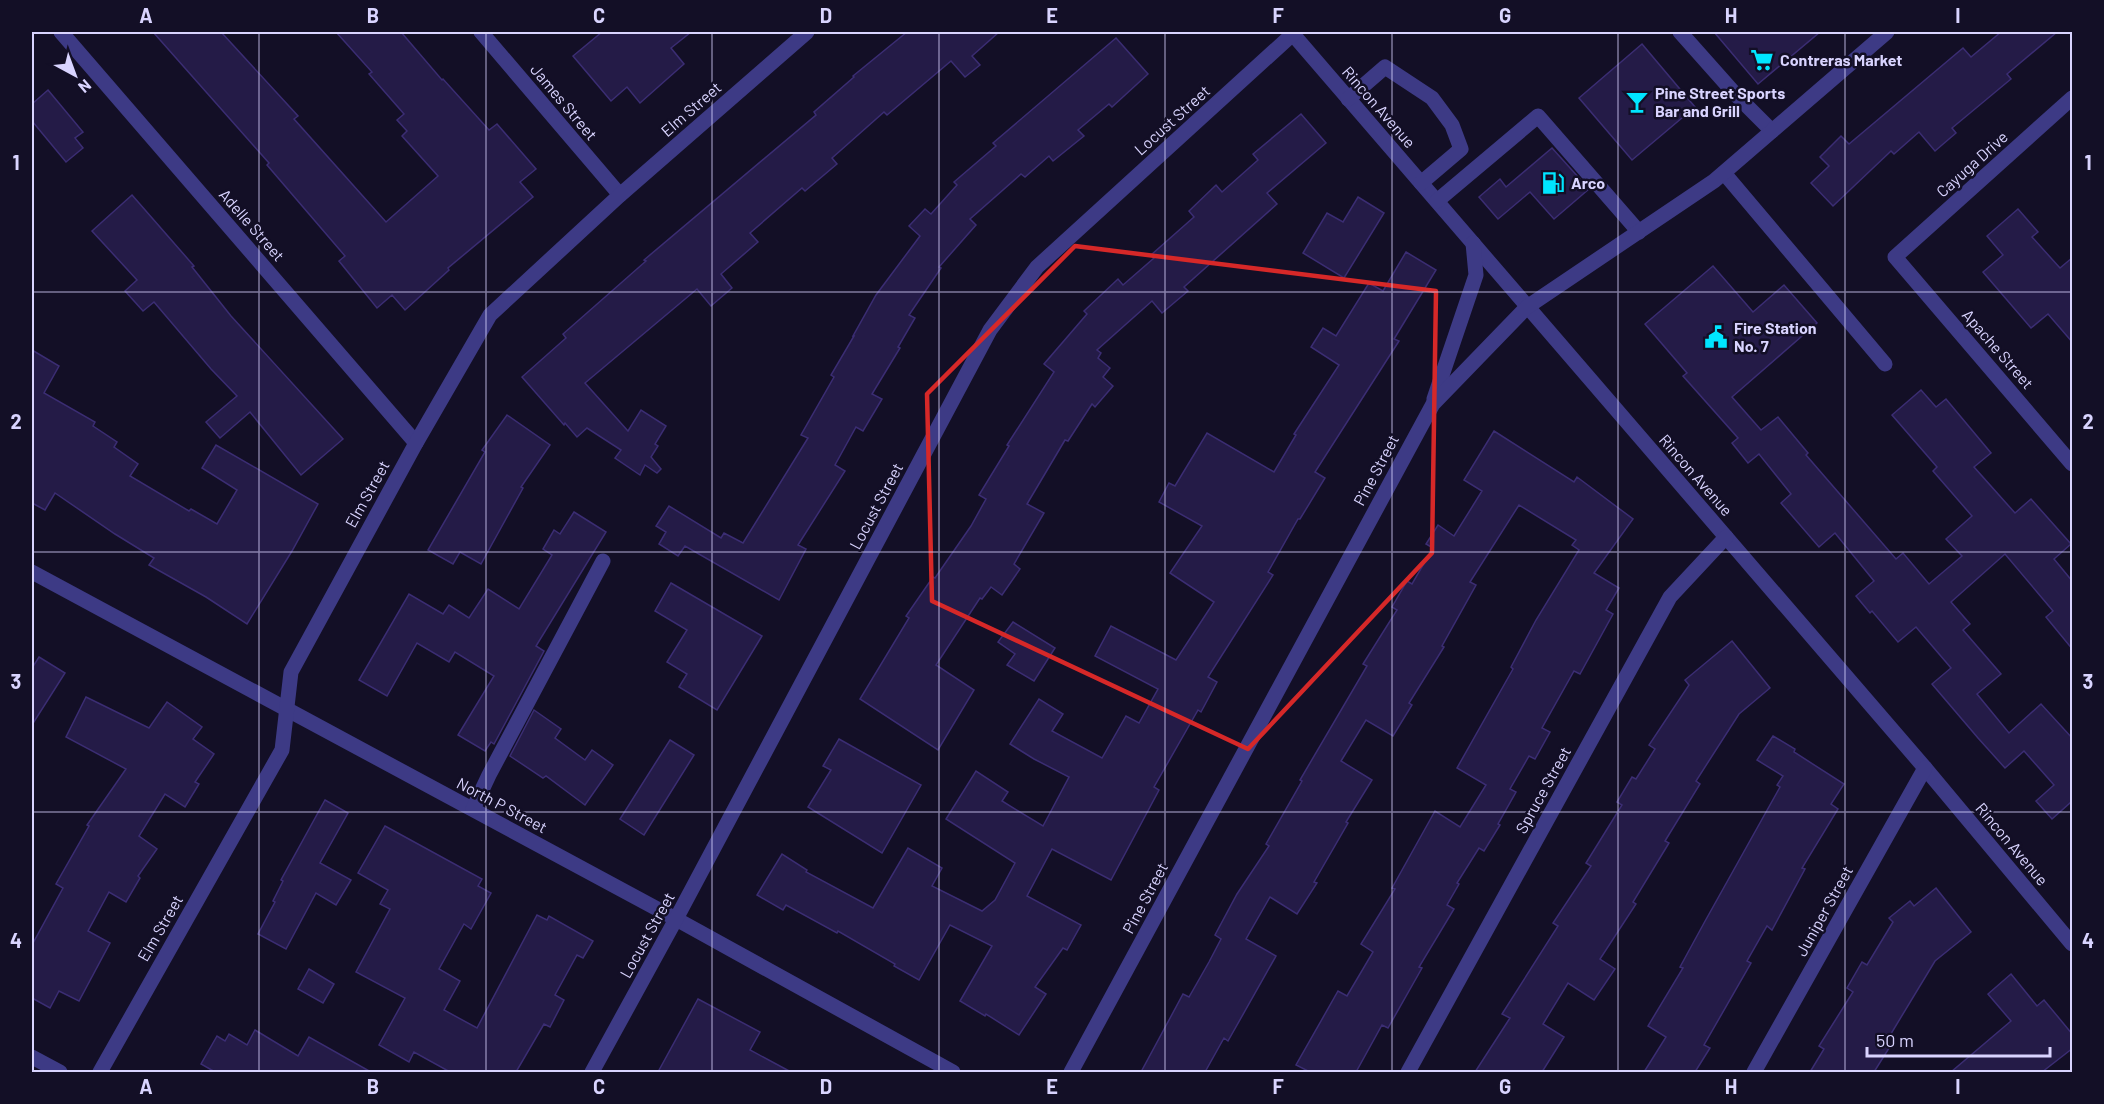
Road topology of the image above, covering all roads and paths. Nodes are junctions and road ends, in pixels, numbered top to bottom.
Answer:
1 (61, 32) edge
2 (481, 32) edge
3 (807, 32) edge
4 (1293, 32) edge
5 (1680, 32) edge
6 (1887, 32) edge
7 (2073, 98) edge
8 (1348, 99) junction
9 (1772, 131) junction
10 (1724, 173) junction
11 (1421, 183) junction
12 (620, 195) junction
13 (1437, 201) junction
14 (1639, 232) junction
15 (1473, 243) junction
16 (1895, 257) joint
17 (1527, 307) junction
18 (1885, 363) dead end
19 (1433, 404) junction
20 (416, 443) junction
21 (2073, 464) edge
22 (1726, 537) junction
23 (603, 561) dead end
24 (32, 572) edge
25 (286, 709) junction
26 (1925, 768) junction
27 (472, 809) junction
28 (676, 919) junction
29 (2073, 944) edge
30 (32, 1057) edge
31 (60, 1072) edge
32 (100, 1072) edge
33 (592, 1072) edge
34 (953, 1072) edge
35 (1071, 1072) edge
36 (1408, 1072) edge
37 (1754, 1072) edge

1 - 20 street, Adelle Street
2 - 12 street, James Street
3 - 12 street, Elm Street
4 - 8 street, Rincon Avenue
4 - 28 street, Locust Street
5 - 9 street
6 - 9 street, Pine Street
7 - 16 street, Cayuga Drive
8 - 11 street, Rincon Avenue
8 - 11 street
9 - 10 street, Pine Street
10 - 14 street, Pine Street
10 - 18 street
11 - 13 street, Rincon Avenue
12 - 20 street, Elm Street
13 - 14 street
13 - 15 street, Rincon Avenue
14 - 17 street, Pine Street
15 - 17 street, Rincon Avenue
15 - 19 street
16 - 21 street, Apache Street
17 - 19 street, Pine Street
17 - 22 street, Rincon Avenue
19 - 35 street, Pine Street
20 - 25 street, Elm Street
22 - 26 street, Rincon Avenue
22 - 36 street, Spruce Street
23 - 27 street
24 - 25 street, North P Street
25 - 27 street, North P Street
25 - 32 street, Elm Street
26 - 29 street, Rincon Avenue
26 - 37 street, Juniper Street
27 - 28 street, North P Street
28 - 33 street, Locust Street
28 - 34 street, North P Street
30 - 31 street

